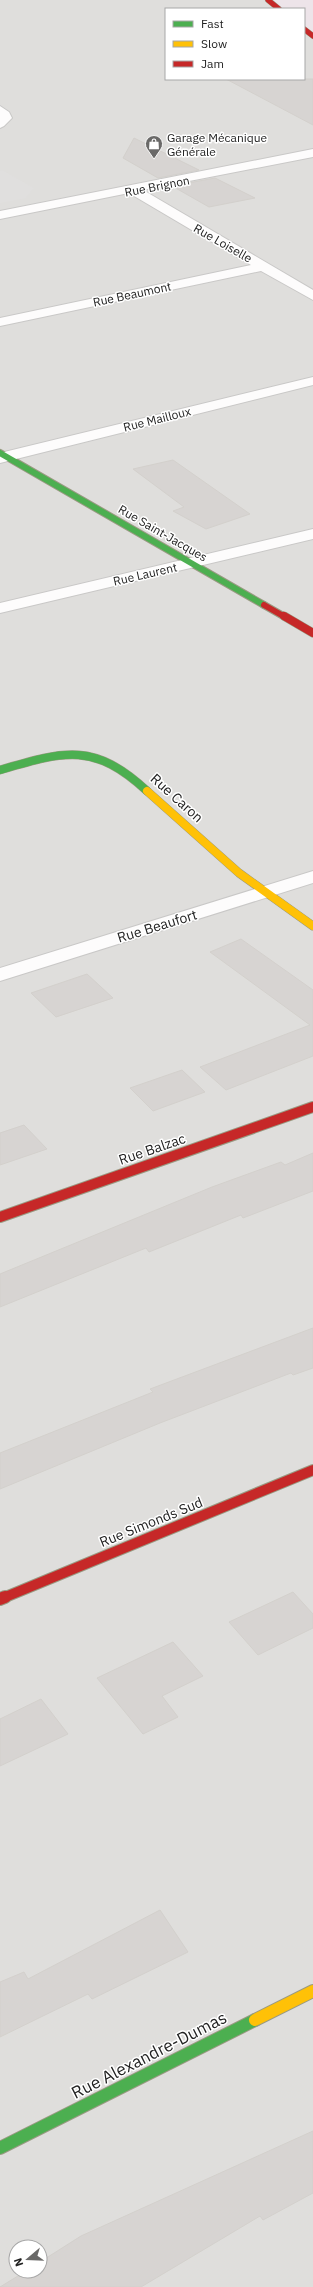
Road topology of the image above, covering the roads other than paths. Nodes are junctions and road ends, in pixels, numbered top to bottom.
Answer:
1 (268, 0) edge
2 (278, 8) edge
3 (305, 30) edge
4 (313, 36) edge
5 (0, 109) edge
6 (0, 124) edge
7 (313, 153) edge
8 (133, 190) junction
9 (0, 216) edge
10 (264, 266) junction
11 (313, 296) edge
12 (0, 322) edge
13 (313, 381) edge
14 (2, 456) edge
15 (313, 534) edge
16 (192, 563) junction
17 (0, 608) edge
18 (313, 633) edge
19 (0, 770) edge
20 (313, 877) edge
21 (266, 893) junction
22 (313, 926) edge
23 (0, 975) edge
24 (313, 1107) edge
25 (0, 1217) edge
26 (313, 1470) edge
27 (0, 1600) edge
28 (313, 1991) edge
29 (0, 2148) edge

1 - 2 street
3 - 4 street
5 - 6 street
7 - 8 street, Rue Brignon
8 - 9 street, Rue Brignon
8 - 10 street, Rue Loiselle
10 - 11 street, Rue Loiselle
10 - 12 street, Rue Beaumont
13 - 14 street, Rue Mailloux
14 - 16 street, Rue Saint-Jacques
15 - 16 street, Rue Laurent
16 - 17 street, Rue Laurent
16 - 18 street, Rue Saint-Jacques
19 - 21 street, Rue Caron
20 - 21 street, Rue Beaufort
21 - 22 street, Rue Caron
21 - 23 street, Rue Beaufort
24 - 25 street, Rue Balzac
26 - 27 street, Rue Simonds Sud
28 - 29 street, Rue Alexandre-Dumas

